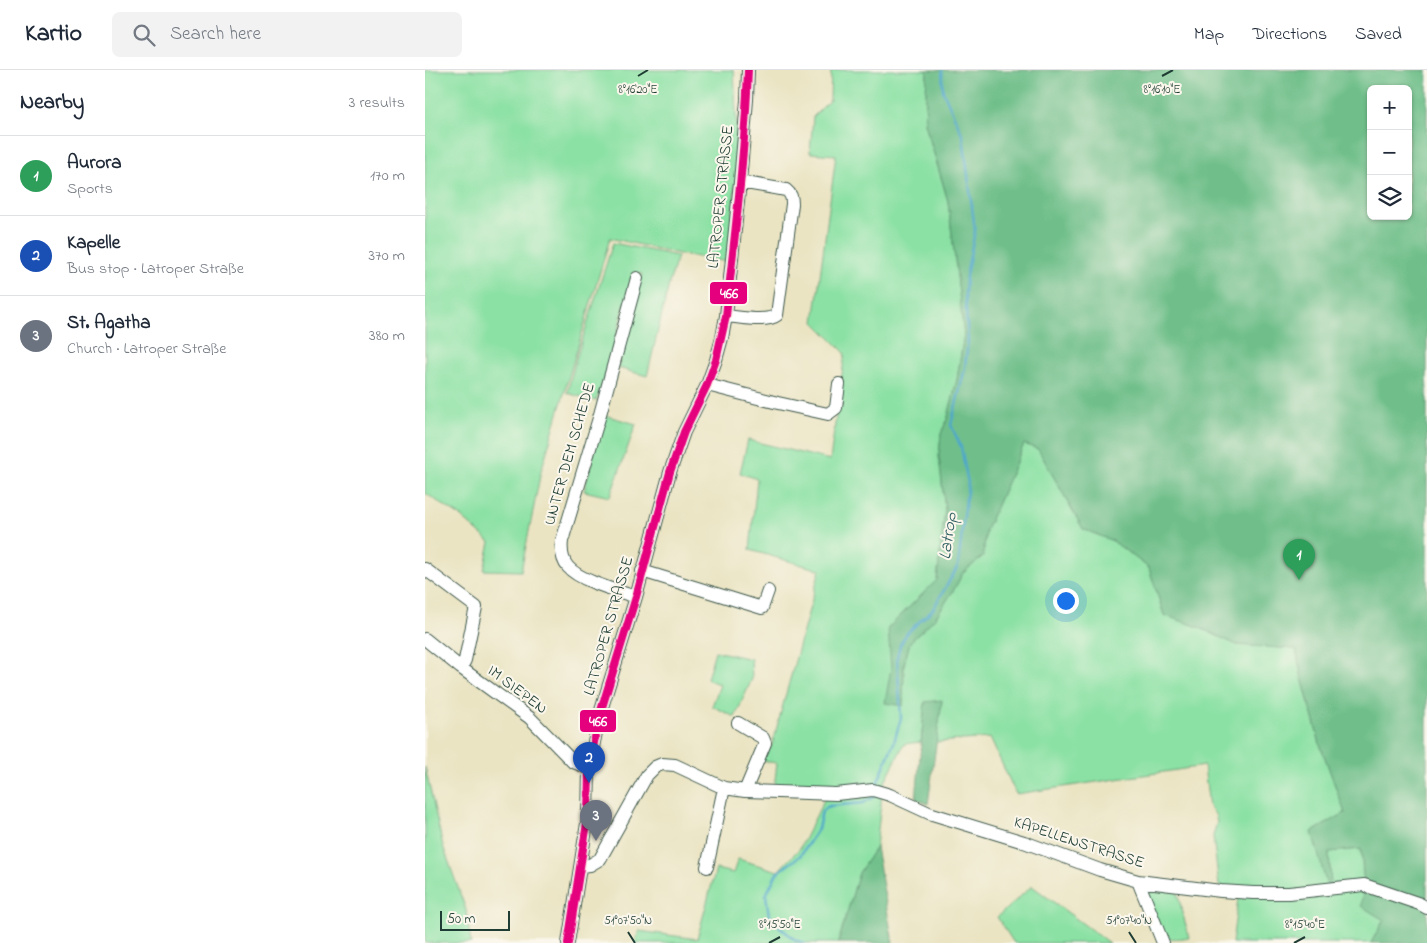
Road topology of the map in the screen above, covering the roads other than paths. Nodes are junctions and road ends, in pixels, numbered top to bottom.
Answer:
1 (748, 70) edge
2 (739, 182) junction
3 (637, 278) dead end
4 (726, 316) junction
5 (707, 384) junction
6 (839, 384) dead end
7 (425, 570) edge
8 (642, 572) junction
9 (768, 590) dead end
10 (635, 597) junction
11 (425, 639) edge
12 (461, 668) junction
13 (738, 723) dead end
14 (589, 768) junction
15 (724, 788) junction
16 (745, 792) junction
17 (581, 866) junction
18 (707, 867) dead end
19 (1138, 881) junction
20 (1427, 908) edge
21 (568, 943) edge
22 (1163, 943) edge

1 - 2 street, LATROPER STRASSE
2 - 4 street, LATROPER STRASSE
2 - 4 street
3 - 10 street, UNTER DEM SCHEDE
4 - 5 street, LATROPER STRASSE
5 - 6 street
5 - 8 street, LATROPER STRASSE
7 - 12 street
8 - 9 street
8 - 10 street, LATROPER STRASSE
10 - 14 street, LATROPER STRASSE
11 - 12 street, IM SIEPEN
12 - 14 street, IM SIEPEN
13 - 16 street
14 - 17 street, LATROPER STRASSE
15 - 16 street, KAPELLENSTRASSE
15 - 17 street, KAPELLENSTRASSE
15 - 18 street
16 - 19 street, KAPELLENSTRASSE
17 - 21 street, LATROPER STRASSE
19 - 20 street, KAPELLENSTRASSE
19 - 22 street

